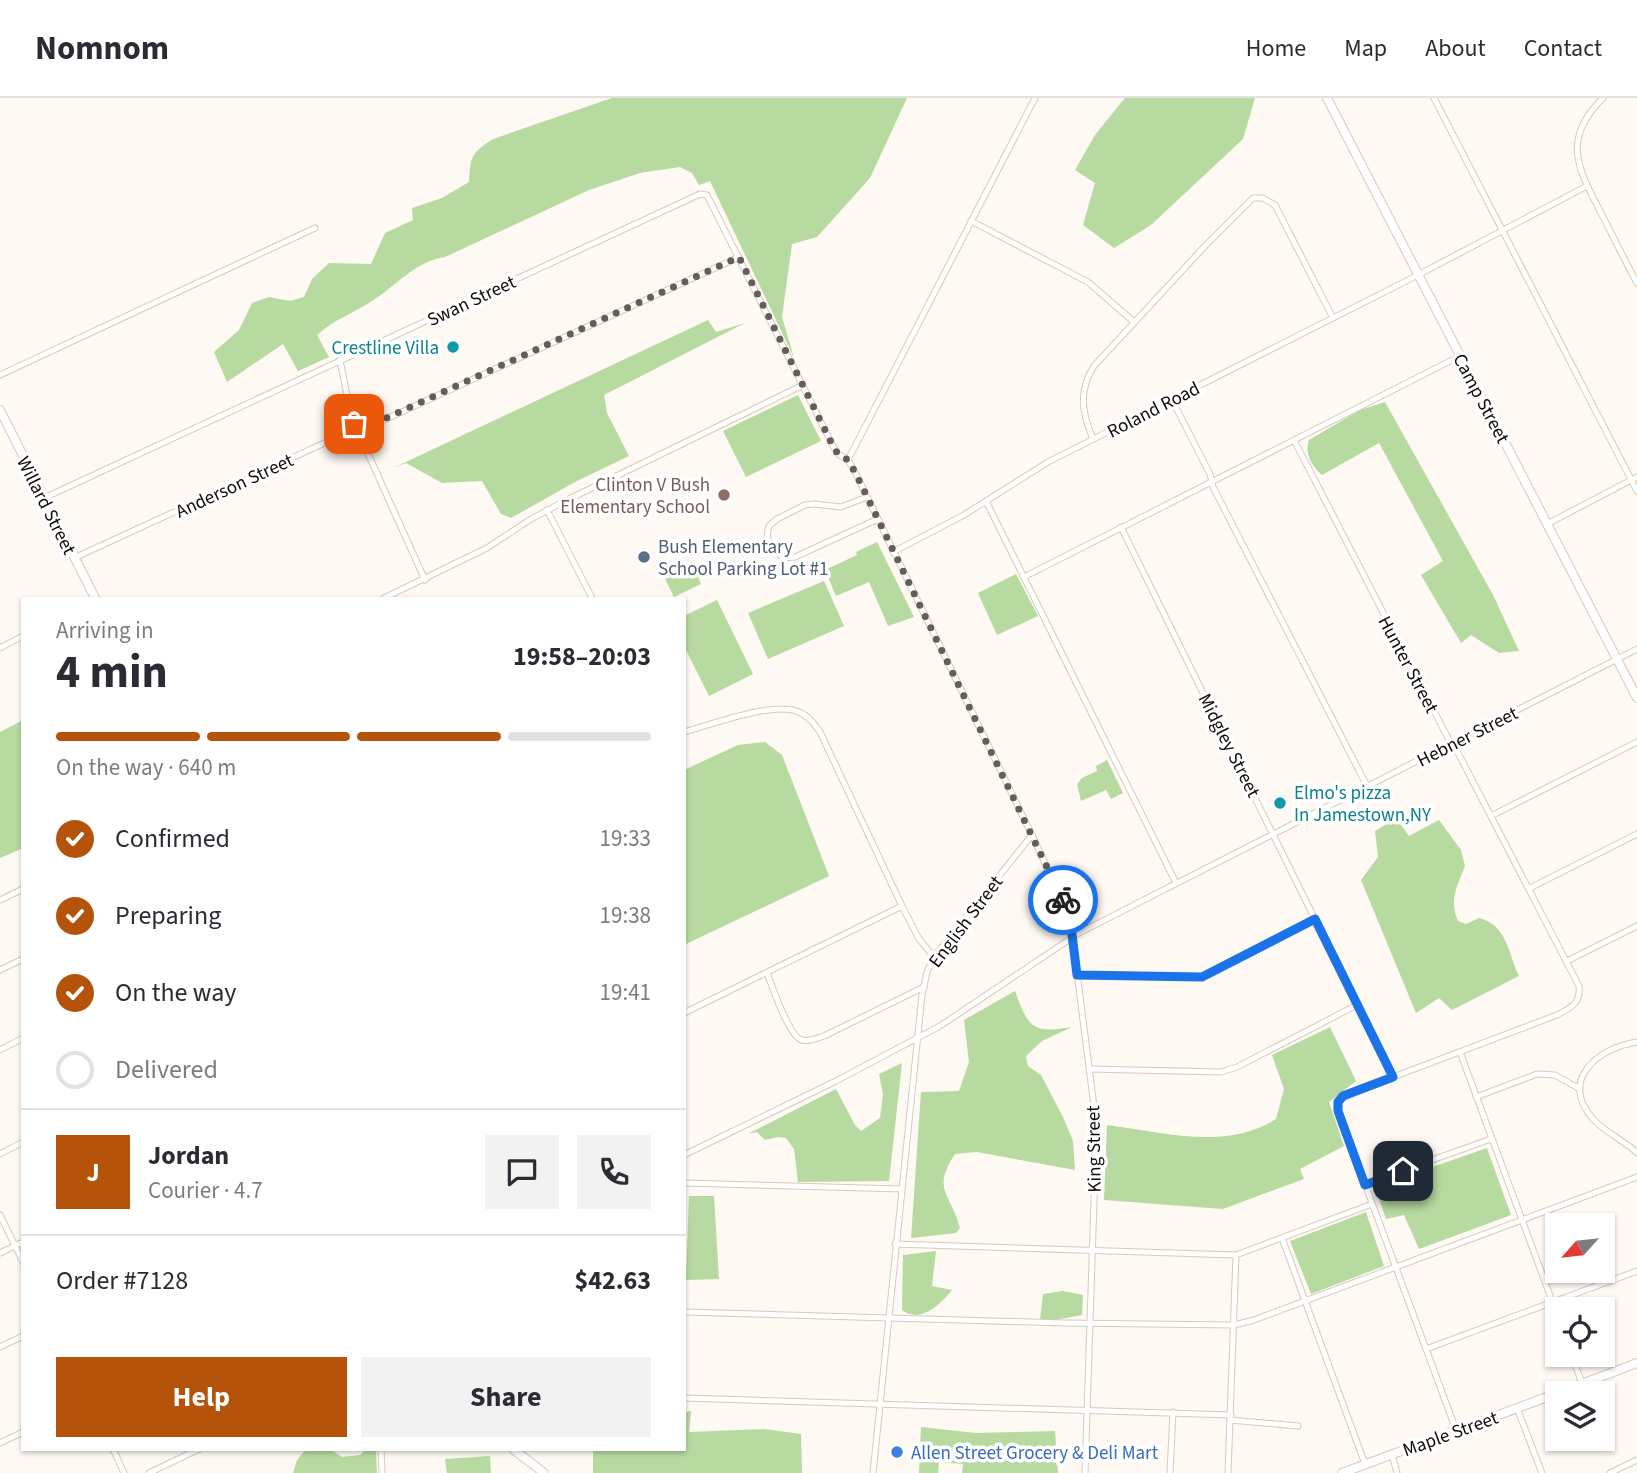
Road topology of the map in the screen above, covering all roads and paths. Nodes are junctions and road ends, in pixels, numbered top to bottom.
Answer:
1 (1035, 98) edge
2 (1327, 98) edge
3 (1434, 98) edge
4 (1603, 98) edge
5 (1587, 186) junction
6 (971, 221) junction
7 (315, 228) dead end
8 (1502, 231) junction
9 (739, 257) junction
10 (1418, 275) junction
11 (1637, 283) edge
12 (1333, 318) junction
13 (1134, 322) junction
14 (1460, 356) junction
15 (340, 360) junction
16 (0, 375) edge
17 (803, 385) junction
18 (1172, 400) junction
19 (0, 410) edge
20 (357, 429) junction
21 (1093, 439) junction
22 (1294, 440) junction
23 (848, 460) junction
24 (1634, 478) edge
25 (1212, 481) junction
26 (1637, 491) edge
27 (867, 497) junction
28 (44, 498) junction
29 (986, 501) junction
30 (547, 510) junction
31 (878, 519) junction
32 (1547, 524) junction
33 (1121, 527) junction
34 (893, 552) junction
35 (74, 558) junction
36 (1024, 577) junction
37 (425, 580) junction
38 (94, 597) edge
39 (386, 597) edge
40 (591, 597) edge
41 (21, 637) edge
42 (0, 648) edge
43 (1637, 649) edge
44 (1617, 659) junction
45 (1637, 698) edge
46 (686, 731) edge
47 (1637, 742) edge
48 (1452, 744) junction
49 (1367, 786) junction
50 (1491, 816) junction
51 (1274, 834) junction
52 (1637, 834) edge
53 (1032, 835) junction
54 (1176, 883) junction
55 (1530, 888) junction
56 (21, 890) edge
57 (0, 900) edge
58 (902, 906) junction
59 (1315, 919) junction
60 (1637, 926) edge
61 (1073, 936) junction
62 (934, 957) junction
63 (21, 960) edge
64 (1567, 961) junction
65 (0, 970) edge
66 (767, 972) junction
67 (1077, 975) junction
68 (924, 987) junction
69 (1357, 1005) junction
70 (686, 1012) edge
71 (21, 1039) edge
72 (918, 1039) junction
73 (1637, 1042) edge
74 (0, 1050) edge
75 (1460, 1052) junction
76 (1089, 1069) junction
77 (1393, 1077) junction
78 (1580, 1089) junction
79 (1476, 1097) junction
80 (1491, 1139) junction
81 (21, 1143) edge
82 (686, 1153) edge
83 (1637, 1153) edge
84 (0, 1154) edge
85 (1637, 1177) edge
86 (686, 1183) edge
87 (1365, 1185) junction
88 (902, 1189) junction
89 (1372, 1204) junction
90 (0, 1215) edge
91 (1521, 1219) junction
92 (1282, 1238) junction
93 (21, 1243) edge
94 (895, 1244) junction
95 (15, 1246) junction
96 (1093, 1250) junction
97 (0, 1254) edge
98 (1236, 1255) junction
99 (21, 1258) edge
100 (1396, 1266) junction
101 (1637, 1270) edge
102 (1550, 1297) edge
103 (1565, 1297) edge
104 (1305, 1300) junction
105 (1545, 1305) edge
106 (686, 1312) edge
107 (889, 1319) junction
108 (1090, 1324) junction
109 (1234, 1325) junction
110 (21, 1337) edge
111 (0, 1347) edge
112 (1426, 1349) junction
113 (1637, 1363) edge
114 (1588, 1381) edge
115 (686, 1398) edge
116 (1545, 1399) edge
117 (876, 1404) junction
118 (1086, 1410) junction
119 (1519, 1411) junction
120 (1173, 1412) junction
121 (1231, 1417) junction
122 (1298, 1426) dead end
123 (1456, 1430) junction
124 (21, 1433) edge
125 (0, 1443) edge
126 (114, 1451) edge
127 (194, 1451) edge
128 (381, 1451) edge
129 (516, 1451) edge
130 (1392, 1454) junction
131 (1637, 1460) edge
132 (1366, 1464) junction
133 (124, 1473) edge
134 (149, 1473) edge
135 (382, 1473) edge
136 (544, 1473) edge
137 (873, 1473) edge
138 (1085, 1473) edge
139 (1170, 1473) edge
140 (1228, 1473) edge
141 (1342, 1473) edge
142 (1398, 1473) edge
143 (1542, 1473) edge
144 (1609, 1473) edge

1 - 6 street
2 - 10 street, Camp Street
3 - 8 street
4 - 5 street
5 - 8 street, Roland Road
5 - 11 street
6 - 13 street
6 - 23 street
7 - 16 street
8 - 10 street, Roland Road
8 - 24 street
9 - 15 street, Swan Street
9 - 17 street
9 - 20 street, Anderson Street
10 - 12 street, Roland Road
10 - 14 street, Camp Street
12 - 13 street
12 - 18 street, Roland Road
13 - 21 street
14 - 22 street
14 - 32 street, Camp Street
15 - 20 street
15 - 28 street, Swan Street
17 - 23 street
17 - 30 street
18 - 21 street, Roland Road
18 - 25 street
19 - 28 street, Willard Street
20 - 35 street, Anderson Street
20 - 37 street
21 - 29 street, Roland Road
22 - 25 street
22 - 48 street, Hunter Street
23 - 27 street
24 - 26 street
24 - 32 street
25 - 33 street
25 - 49 street
27 - 31 street
27 - 31 street
28 - 35 street, Willard Street
29 - 34 street, Roland Road
29 - 36 street
30 - 37 street
30 - 40 street
31 - 34 street
32 - 44 street, Camp Street
33 - 36 street
33 - 51 street, Midgley Street
34 - 53 street
35 - 38 street, Willard Street
36 - 54 street
37 - 39 street
41 - 42 street
43 - 44 street, Hebner Street
44 - 45 street, Camp Street
44 - 48 street, Hebner Street
46 - 58 street
47 - 50 street
48 - 49 street, Hebner Street
48 - 50 street, Hunter Street
49 - 51 street, Hebner Street
50 - 55 street, Hunter Street
51 - 54 street, Hebner Street
51 - 59 street, Midgley Street
52 - 55 street
53 - 61 street, King Street
53 - 62 street, English Street
54 - 61 street, Hebner Street
55 - 64 street, Hunter Street
56 - 57 street
58 - 62 street
58 - 66 street
59 - 67 street
59 - 69 street, Midgley Street
60 - 64 street
61 - 67 street, King Street
61 - 72 street, Hebner Street
62 - 68 street, English Street
63 - 65 street
64 - 75 street, Hunter Street
66 - 68 street
66 - 70 street
67 - 76 street, King Street
68 - 72 street, English Street
69 - 76 street
69 - 77 street, Midgley Street
71 - 74 street
72 - 82 street, Hebner Street
72 - 88 street, English Street
73 - 78 street
75 - 77 street
75 - 79 street
76 - 96 street, King Street
77 - 87 street
78 - 79 street
78 - 83 street
79 - 80 street
80 - 87 street
80 - 91 street
81 - 84 street
85 - 91 street
86 - 88 street
87 - 89 street
88 - 94 street, English Street
89 - 92 street
89 - 100 street
90 - 95 street
91 - 100 street
91 - 102 street
92 - 98 street
92 - 104 street
93 - 95 street
94 - 96 street
94 - 107 street, English Street
95 - 97 street
95 - 99 street
96 - 98 street
96 - 108 street, King Street
98 - 109 street
100 - 104 street
100 - 112 street
101 - 103 street
104 - 109 street
104 - 132 street
105 - 112 street
106 - 107 street
107 - 108 street
107 - 117 street, English Street
108 - 109 street
108 - 118 street, King Street
109 - 121 street
110 - 111 street
112 - 123 street
113 - 114 street, Maple Street
115 - 117 street
116 - 119 street, Maple Street
117 - 118 street
117 - 137 street, English Street
118 - 120 street
118 - 138 street, King Street
119 - 123 street, Maple Street
119 - 143 street
120 - 121 street
120 - 139 street
121 - 122 street
121 - 140 street
123 - 130 street, Maple Street
124 - 125 street
126 - 133 street
127 - 134 street
128 - 135 street
129 - 136 street
130 - 132 street, Maple Street
130 - 142 street
131 - 144 street
132 - 141 street, Maple Street

